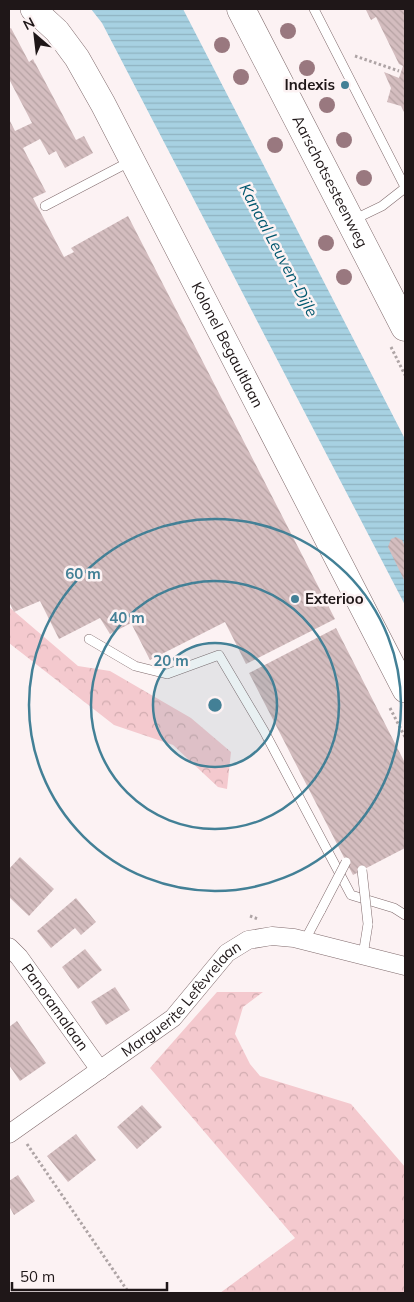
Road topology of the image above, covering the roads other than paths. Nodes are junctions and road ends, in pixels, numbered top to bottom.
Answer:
1 (34, 9) edge
2 (241, 9) edge
3 (318, 10) edge
4 (132, 160) junction
5 (405, 187) edge
6 (45, 206) dead end
7 (350, 221) junction
8 (404, 322) edge
9 (89, 639) dead end
10 (405, 690) edge
11 (346, 862) dead end
12 (362, 870) dead end
13 (405, 915) edge
14 (305, 940) junction
15 (9, 947) edge
16 (363, 955) junction
17 (405, 966) edge
18 (100, 1070) junction
19 (12, 1131) edge

1 - 4 street, Kolonel Begaultlaan
2 - 7 main road, Aarschotsesteenweg
3 - 5 lane
4 - 6 lane
4 - 10 street, Kolonel Begaultlaan
5 - 7 lane
7 - 8 main road, Aarschotsesteenweg
9 - 13 lane
11 - 14 lane, bridge
12 - 16 lane, bridge
14 - 16 street, Marguerite Lefèvrelaan
14 - 18 street, Marguerite Lefèvrelaan
15 - 18 street, Panoramalaan
16 - 17 street, Marguerite Lefèvrelaan
18 - 19 street, Marguerite Lefèvrelaan

